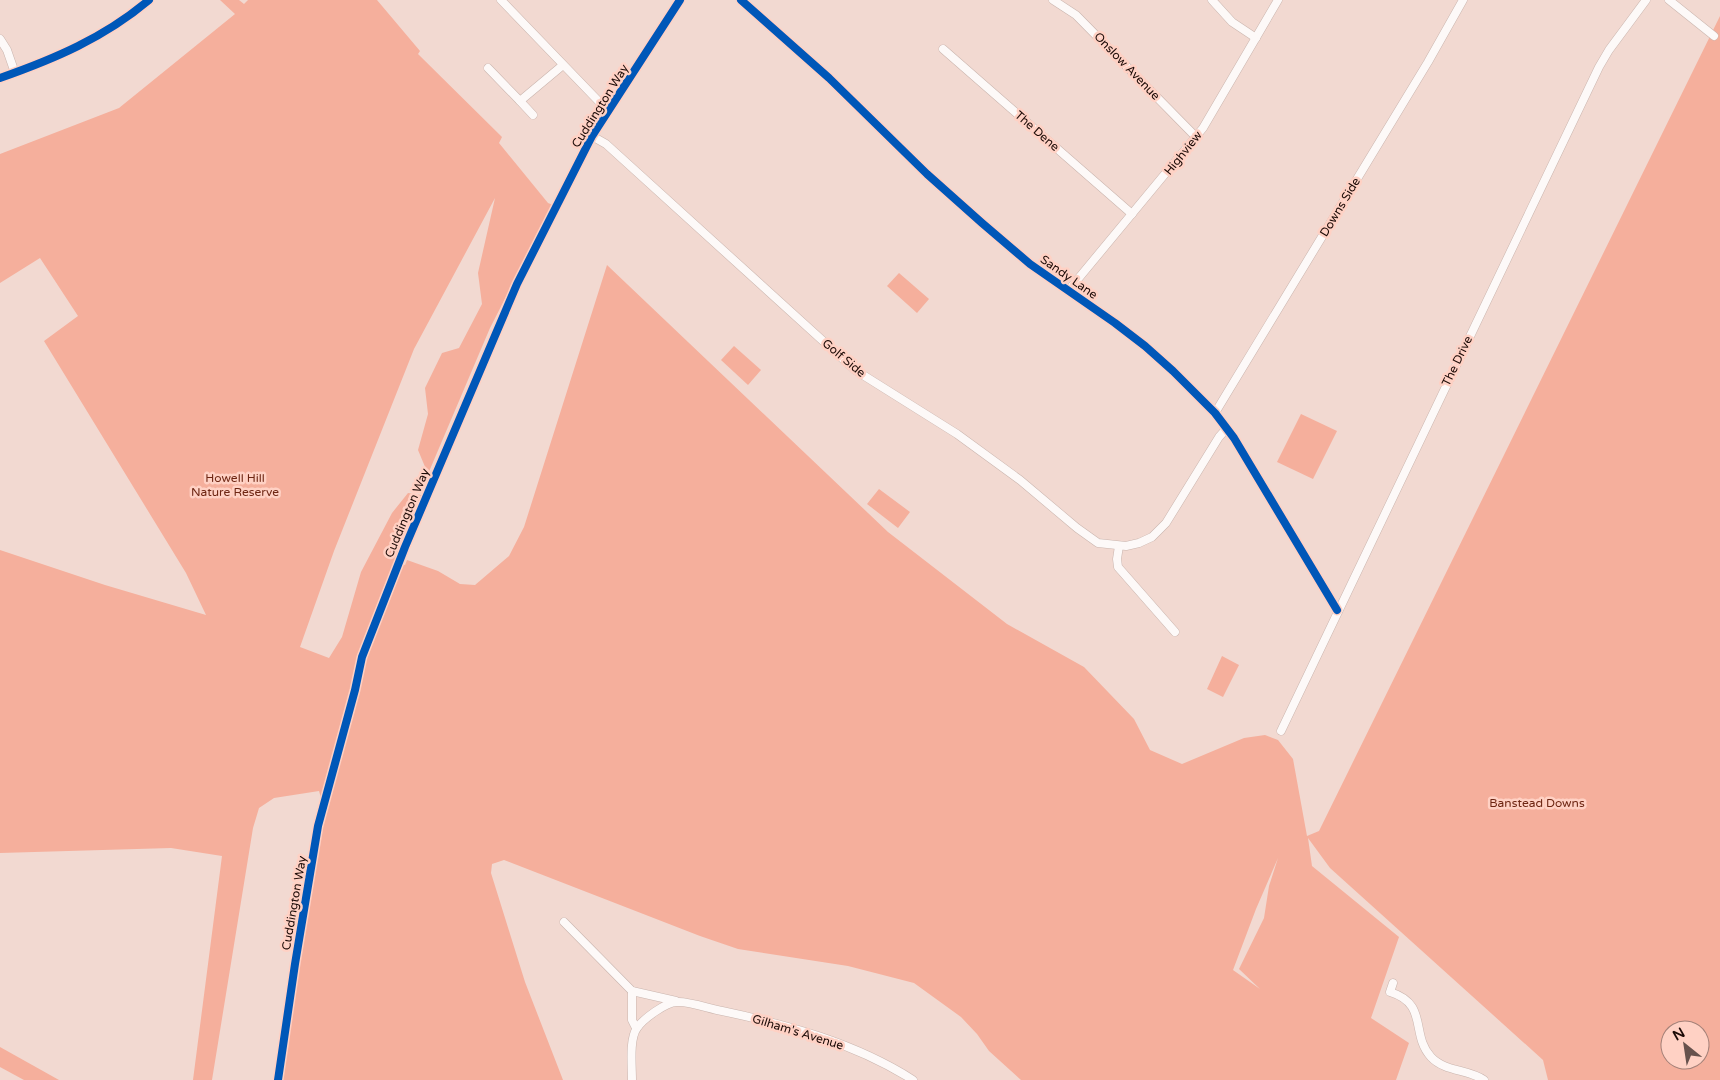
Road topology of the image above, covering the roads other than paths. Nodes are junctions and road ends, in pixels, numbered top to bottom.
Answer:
1 (148, 0) edge
2 (501, 0) edge
3 (680, 0) edge
4 (741, 0) edge
5 (1053, 0) edge
6 (1212, 0) edge
7 (1278, 0) edge
8 (1464, 0) edge
9 (1646, 0) edge
10 (1668, 0) edge
11 (1714, 36) dead end
12 (1256, 38) junction
13 (0, 40) edge
14 (943, 48) dead end
15 (563, 65) junction
16 (488, 68) dead end
17 (15, 73) junction
18 (0, 78) edge
19 (520, 101) junction
20 (608, 111) junction
21 (533, 114) dead end
22 (592, 136) junction
23 (1196, 137) junction
24 (1132, 214) junction
25 (1068, 291) junction
26 (1215, 413) junction
27 (1226, 428) junction
28 (1119, 546) junction
29 (1337, 610) junction
30 (1176, 632) dead end
31 (1281, 731) dead end
32 (564, 922) dead end
33 (1393, 983) dead end
34 (632, 992) junction
35 (676, 1001) junction
36 (636, 1028) junction
37 (278, 1080) edge
38 (632, 1080) edge
39 (913, 1080) edge
40 (1484, 1080) edge

1 - 17 street
2 - 15 street
3 - 20 street, Cuddington Way
4 - 25 street, Sandy Lane
5 - 23 street, Onslow Avenue
6 - 12 street
7 - 12 street, Highview
8 - 26 street, Downs Side
9 - 29 street, The Drive
10 - 11 street
12 - 23 street, Highview
13 - 17 street
14 - 24 street, The Dene
15 - 19 street
15 - 20 street
16 - 19 street
17 - 18 street
19 - 21 street
20 - 22 street, Cuddington Way
22 - 28 street, Golf Side
22 - 37 street, Cuddington Way
23 - 24 street, Highview
24 - 25 street, Highview
25 - 26 street, Sandy Lane
26 - 27 street, Sandy Lane
27 - 28 street, Golf Side
27 - 29 street, Sandy Lane
28 - 30 street
29 - 31 street, The Drive
32 - 34 street
33 - 40 street
34 - 35 street, Gilham's Avenue
34 - 36 street
35 - 36 street
35 - 39 street, Gilham's Avenue
36 - 38 street

